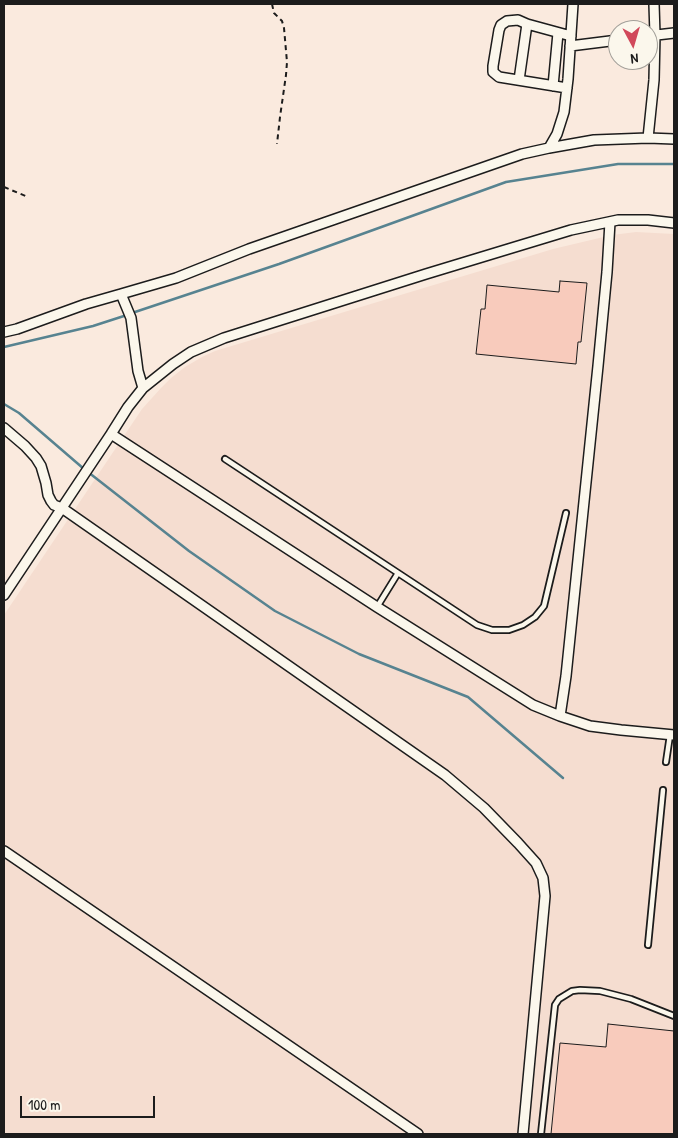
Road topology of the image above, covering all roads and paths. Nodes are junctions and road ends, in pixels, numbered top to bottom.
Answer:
1 (272, 4) edge
2 (573, 4) edge
3 (654, 4) edge
4 (653, 20) edge
5 (528, 24) junction
6 (558, 33) junction
7 (674, 33) edge
8 (658, 35) edge
9 (571, 36) junction
10 (608, 41) edge
11 (570, 46) junction
12 (654, 70) edge
13 (519, 80) junction
14 (553, 86) junction
15 (567, 88) junction
16 (648, 138) junction
17 (674, 138) edge
18 (277, 144) dead end
19 (549, 148) junction
20 (4, 188) edge
21 (28, 197) dead end
22 (610, 222) junction
23 (674, 223) edge
24 (121, 294) junction
25 (4, 332) edge
26 (143, 388) junction
27 (4, 428) edge
28 (111, 434) junction
29 (225, 460) dead end
30 (62, 508) junction
31 (566, 513) dead end
32 (398, 573) junction
33 (4, 595) edge
34 (377, 607) junction
35 (560, 716) junction
36 (672, 735) edge
37 (666, 762) dead end
38 (663, 790) dead end
39 (4, 853) edge
40 (648, 945) dead end
41 (674, 1016) edge
42 (418, 1134) edge
43 (523, 1134) edge
44 (542, 1134) edge

1 - 18 path
2 - 9 street
3 - 4 street
5 - 6 street
5 - 13 street
5 - 13 street
6 - 9 street
6 - 14 street
7 - 8 street
9 - 11 street
10 - 11 street
11 - 15 street
12 - 16 street
13 - 14 street
14 - 15 street
15 - 19 street
16 - 17 street
16 - 19 street
19 - 24 street
20 - 21 path
22 - 23 street
22 - 26 street
22 - 35 street
24 - 25 street
24 - 26 street
26 - 28 street
27 - 30 street
28 - 30 street
28 - 34 street
29 - 32 lane
30 - 33 street
30 - 43 street
31 - 32 lane
32 - 34 lane
34 - 35 street
35 - 36 street
36 - 37 lane
38 - 40 lane
39 - 42 street
41 - 44 lane

